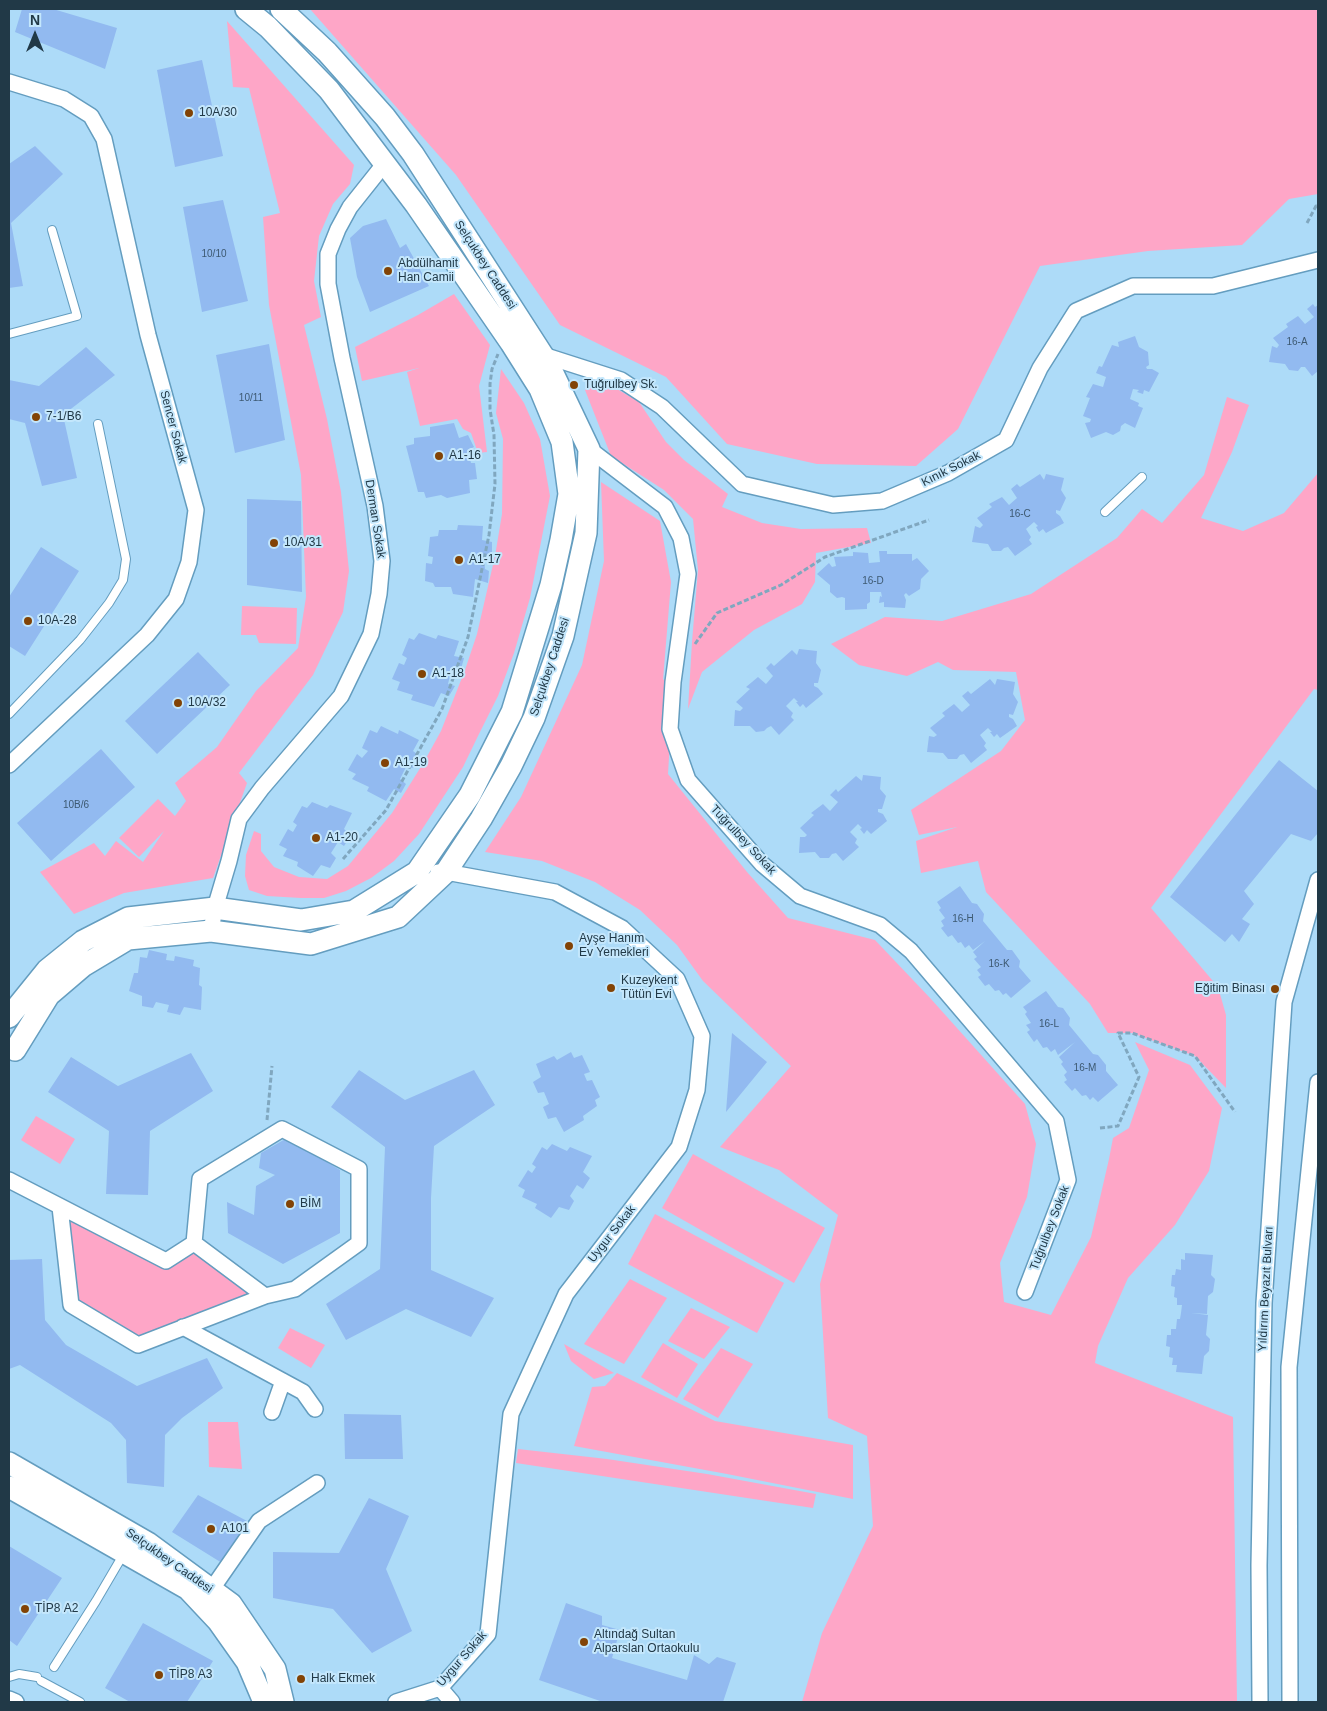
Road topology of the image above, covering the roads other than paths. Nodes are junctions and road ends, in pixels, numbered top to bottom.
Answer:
1 (246, 9) edge
2 (281, 9) edge
3 (9, 82) edge
4 (384, 164) junction
5 (52, 230) dead end
6 (1318, 260) edge
7 (9, 334) edge
8 (516, 338) junction
9 (543, 355) junction
10 (98, 424) dead end
11 (589, 449) junction
12 (1142, 478) dead end
13 (1105, 512) dead end
14 (9, 714) edge
15 (9, 765) edge
16 (417, 872) junction
17 (446, 872) junction
18 (1318, 880) edge
19 (215, 908) junction
20 (211, 931) junction
21 (9, 1017) edge
22 (11, 1053) edge
23 (1318, 1082) edge
24 (9, 1180) edge
25 (60, 1206) junction
26 (194, 1243) junction
27 (1025, 1292) dead end
28 (265, 1296) junction
29 (183, 1327) junction
30 (283, 1381) junction
31 (315, 1409) dead end
32 (272, 1412) dead end
33 (9, 1463) edge
34 (317, 1483) dead end
35 (9, 1487) edge
36 (124, 1553) junction
37 (207, 1596) junction
38 (54, 1667) dead end
39 (9, 1678) edge
40 (440, 1688) junction
41 (9, 1699) edge
42 (16, 1702) edge
43 (80, 1702) edge
44 (264, 1702) edge
45 (283, 1702) edge
46 (396, 1702) edge
47 (452, 1702) edge
48 (1260, 1702) edge
49 (1290, 1702) edge

1 - 4 street, Selçukbey Caddesi
2 - 8 street, Selçukbey Caddesi
3 - 15 street, Sencer Sokak
4 - 8 street, Selçukbey Caddesi
4 - 19 street, Derman Sokak
5 - 7 lane
6 - 9 street, Kınık Sokak
8 - 9 street, Selçukbey Caddesi
8 - 16 street, Selçukbey Caddesi
9 - 11 street, Selçukbey Caddesi
10 - 14 lane
11 - 17 street, Selçukbey Caddesi
11 - 27 street, Tuğrulbey Sokak
12 - 13 lane
16 - 17 street, Uygur Sokak
16 - 19 street, Selçukbey Caddesi
17 - 20 street, Selçukbey Caddesi
17 - 40 street, Uygur Sokak
18 - 48 street, Yıldırım Beyazıt Bulvarı
19 - 20 street, Derman Sokak
19 - 21 street, Selçukbey Caddesi
20 - 22 street, Selçukbey Caddesi
23 - 49 street
24 - 25 street
25 - 26 street
25 - 29 street
26 - 28 street
26 - 28 street
28 - 29 street
29 - 30 street
30 - 31 street
30 - 32 street
33 - 37 street, Selçukbey Caddesi
34 - 37 street
35 - 36 street, Selçukbey Caddesi
36 - 37 street, Selçukbey Caddesi
36 - 38 lane
37 - 44 street, Selçukbey Caddesi
37 - 45 street, Selçukbey Caddesi
39 - 43 lane
40 - 46 street, Uygur Sokak
40 - 47 street
41 - 42 street

